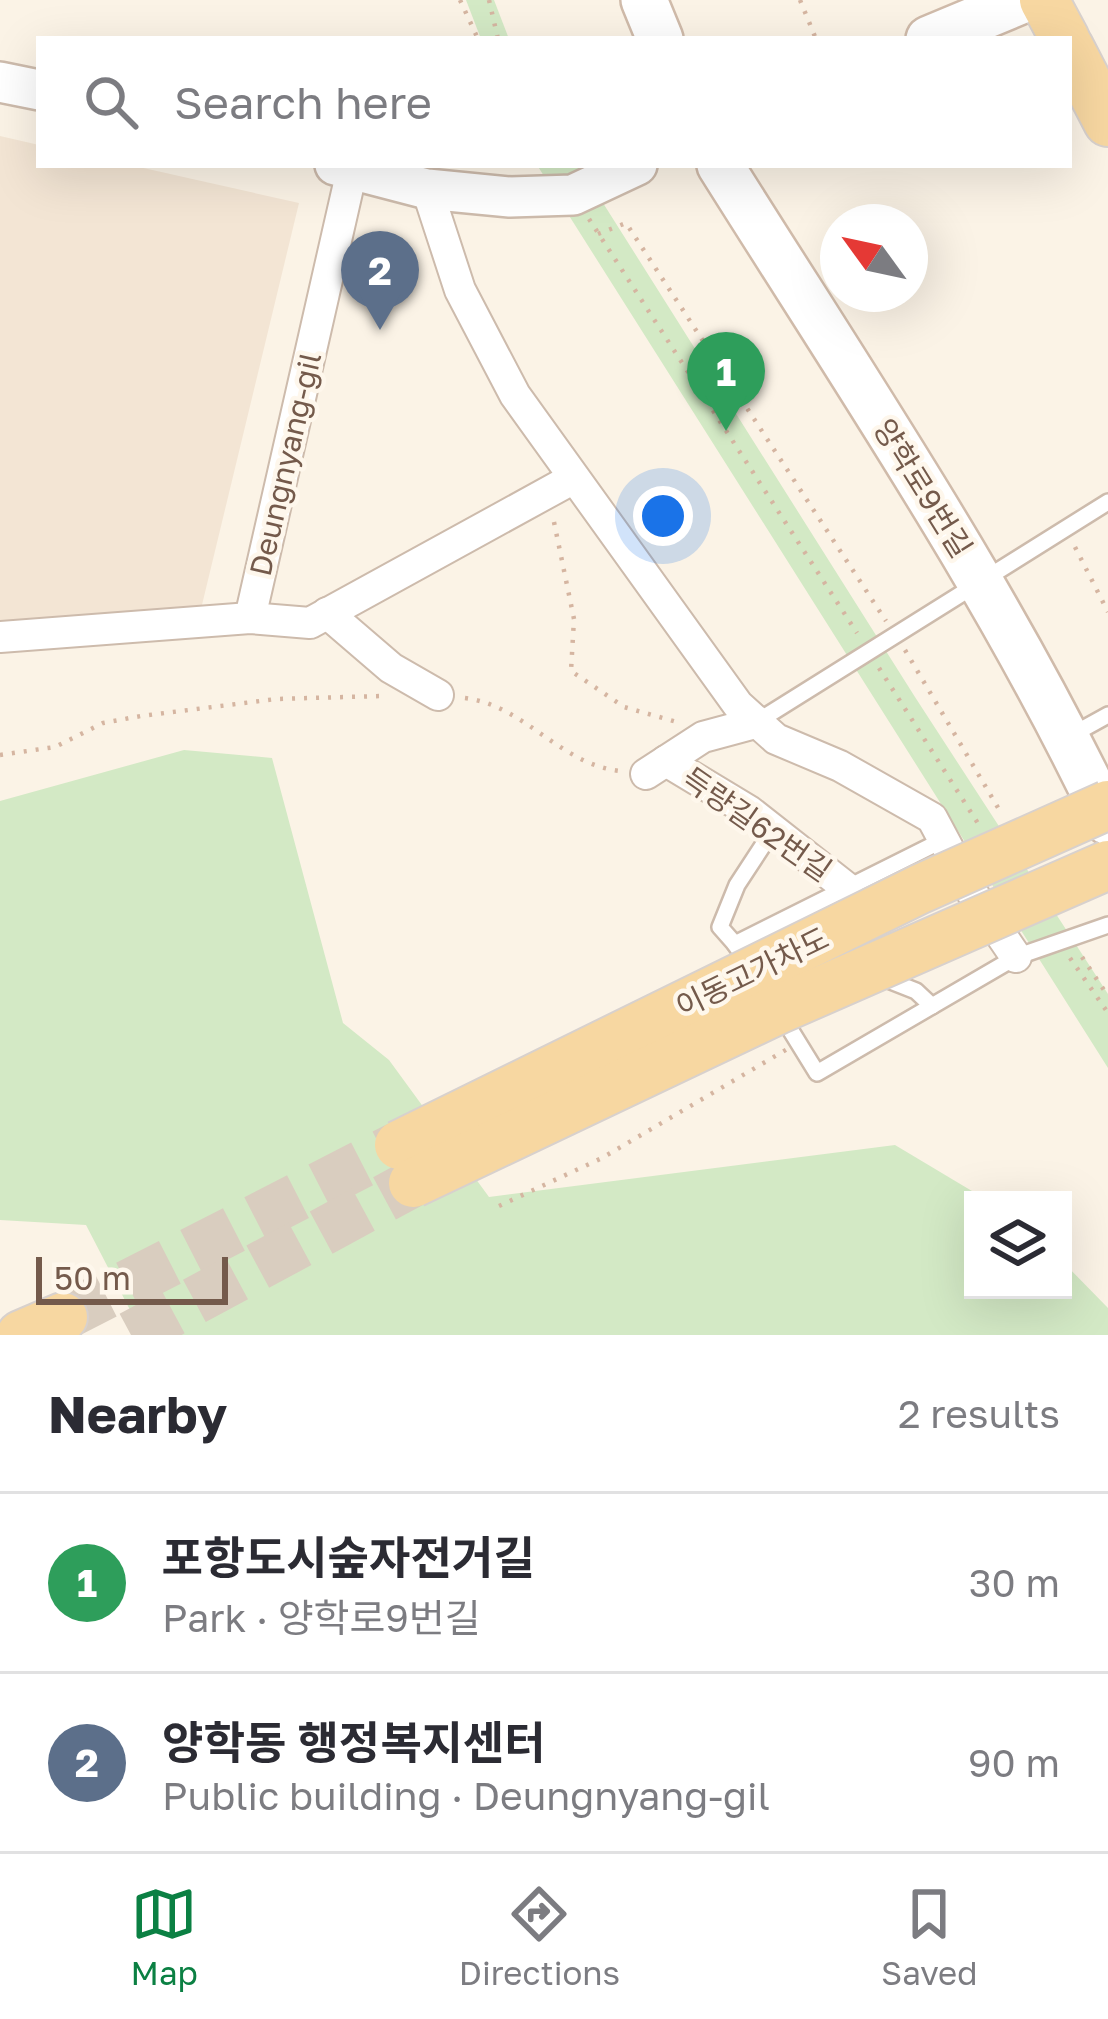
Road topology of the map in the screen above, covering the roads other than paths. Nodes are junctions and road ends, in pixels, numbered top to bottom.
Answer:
1 (644, 0) edge
2 (1023, 0) edge
3 (1044, 0) edge
4 (659, 36) edge
5 (936, 36) edge
6 (1063, 36) edge
7 (1072, 53) edge
8 (0, 82) edge
9 (36, 90) edge
10 (1108, 122) edge
11 (344, 168) edge
12 (631, 168) edge
13 (722, 168) edge
14 (427, 189) junction
15 (561, 485) junction
16 (1108, 502) edge
17 (982, 583) junction
18 (328, 613) junction
19 (250, 618) junction
20 (0, 637) edge
21 (438, 694) road end
22 (1108, 715) edge
23 (755, 723) junction
24 (1067, 737) junction
25 (1108, 776) edge
26 (1108, 805) edge
27 (1108, 822) edge
28 (772, 830) junction
29 (996, 832) junction
30 (943, 840) junction
31 (1108, 865) edge
32 (847, 888) junction
33 (775, 924) junction
34 (1108, 926) edge
35 (735, 944) junction
36 (1016, 957) junction
37 (820, 958) dead end
38 (840, 964) dead end
39 (759, 980) dead end
40 (770, 999) dead end
41 (932, 1006) junction

1 - 4 main road
2 - 5 main road
3 - 6 main road
7 - 10 main road
8 - 9 street
11 - 14 street
11 - 19 street, Deungnyang-gil
12 - 14 street
13 - 17 main road, 양학로9번길
14 - 15 street
15 - 18 street, Deungnyang-gil
15 - 23 street
16 - 17 lane
17 - 23 lane
17 - 24 main road, 양학로9번길
18 - 19 street, Deungnyang-gil
18 - 21 street
19 - 20 street, Deungnyang-gil
22 - 24 lane
23 - 28 street, 득량길62번길
23 - 30 street
24 - 27 main road, 양학로9번길
25 - 29 main road, bridge
26 - 29 main road, 이동고가차도, bridge
28 - 32 street, 득량길62번길
28 - 35 lane
29 - 31 main road, 이동고가차도, bridge
30 - 32 lane
30 - 36 street
32 - 33 lane
33 - 35 lane
33 - 37 lane
34 - 36 lane
35 - 39 lane
36 - 41 lane
38 - 41 lane
40 - 41 lane

